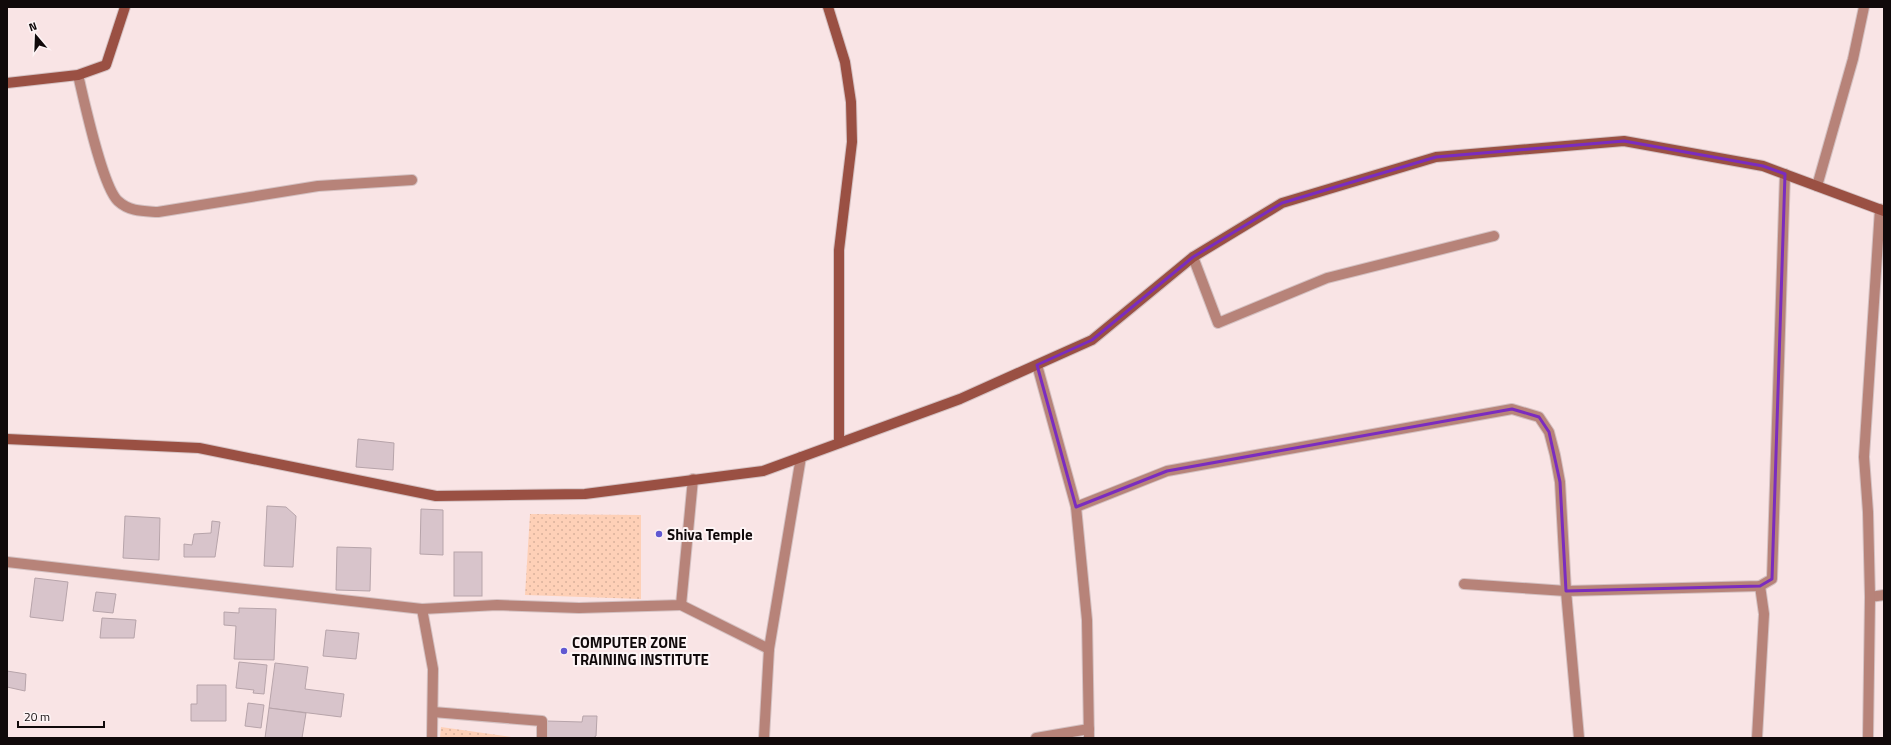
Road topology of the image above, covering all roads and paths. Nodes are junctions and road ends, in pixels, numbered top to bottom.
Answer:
1 (125, 7) edge
2 (828, 7) edge
3 (1864, 7) edge
4 (78, 75) junction
5 (7, 83) edge
6 (1785, 174) junction
7 (412, 180) dead end
8 (1817, 186) junction
9 (1882, 210) edge
10 (1494, 236) dead end
11 (1193, 257) junction
12 (1037, 365) junction
13 (7, 439) edge
14 (839, 443) junction
15 (801, 457) junction
16 (693, 479) junction
17 (1076, 507) junction
18 (7, 562) edge
19 (1464, 584) dead end
20 (1760, 586) junction
21 (1566, 591) junction
22 (1884, 595) edge
23 (1870, 597) junction
24 (680, 605) junction
25 (422, 609) junction
26 (769, 649) junction
27 (433, 712) junction
28 (1089, 734) edge
29 (432, 738) edge
30 (542, 738) edge
31 (764, 738) edge
32 (1036, 738) edge
33 (1580, 738) edge
34 (1757, 738) edge
35 (1868, 738) edge

1 - 4 street
2 - 14 street
3 - 8 street
4 - 5 street
4 - 7 street
6 - 8 street
6 - 11 street
6 - 20 street
8 - 9 street
9 - 23 street
10 - 11 street
11 - 12 street
12 - 14 street
12 - 17 street
13 - 16 street
14 - 15 street
15 - 16 street
15 - 26 street
16 - 24 street
17 - 21 street
17 - 28 street
18 - 25 street
19 - 21 street
20 - 21 street
20 - 34 street
21 - 33 street
22 - 23 street
23 - 35 street
24 - 25 street
24 - 26 street
25 - 27 street
26 - 31 street
27 - 29 street
27 - 30 street
28 - 32 street

